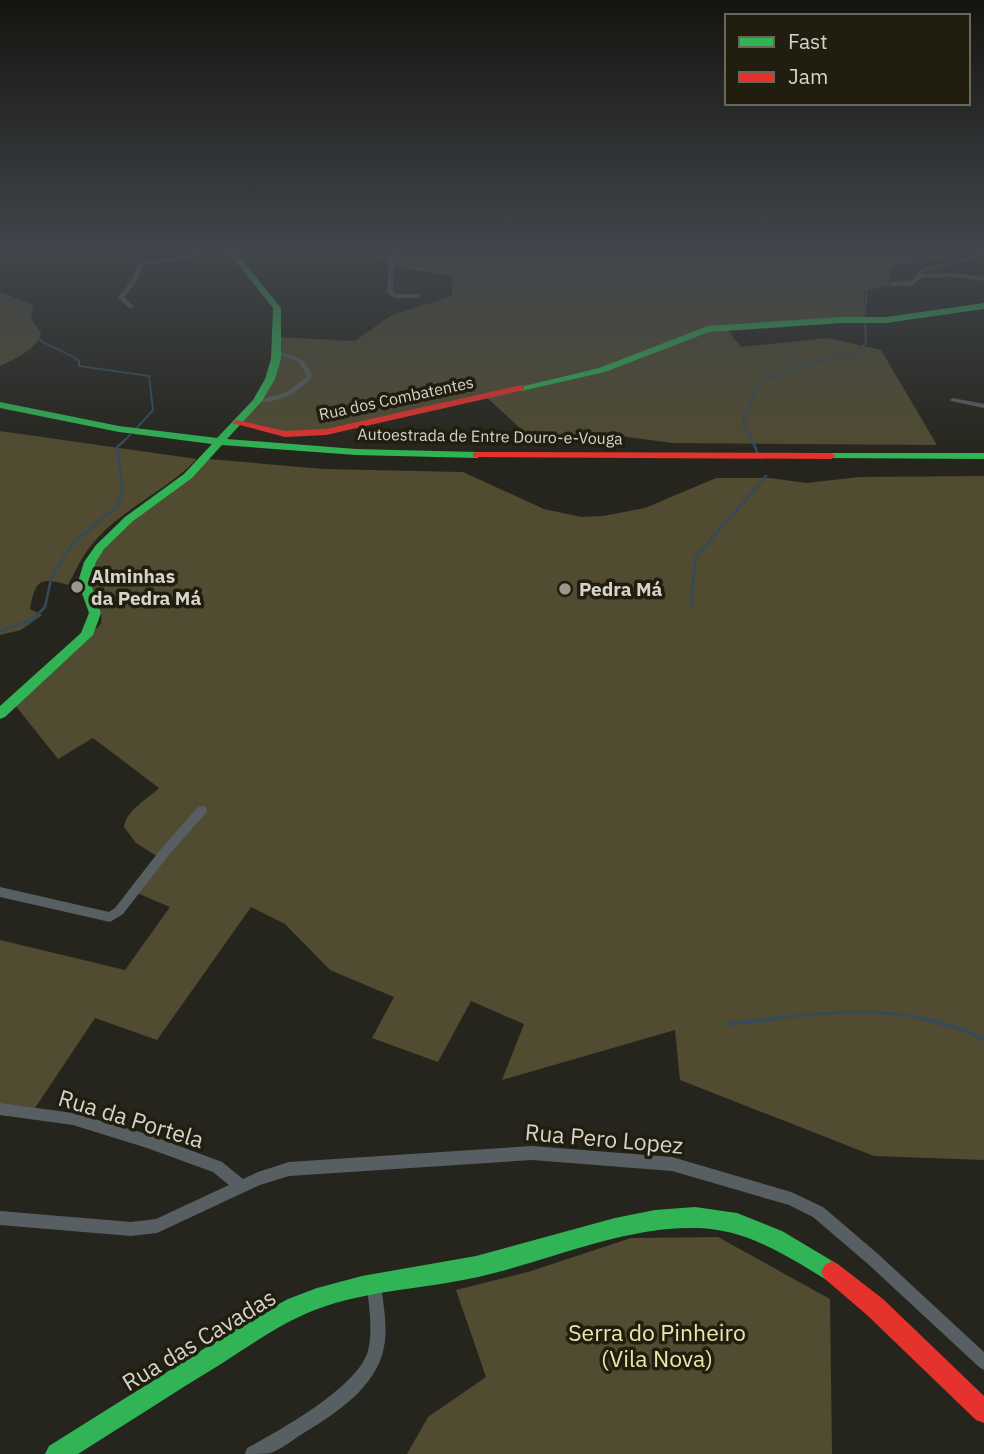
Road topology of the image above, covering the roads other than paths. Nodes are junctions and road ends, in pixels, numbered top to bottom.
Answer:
1 (277, 320) edge
2 (887, 320) edge
3 (276, 352) junction
4 (953, 400) dead end
5 (257, 401) junction
6 (0, 405) edge
7 (984, 406) edge
8 (0, 417) edge
9 (237, 423) junction
10 (68, 428) junction
11 (238, 451) junction
12 (984, 456) edge
13 (984, 464) edge
14 (0, 714) edge
15 (202, 810) dead end
16 (0, 892) edge
17 (0, 1109) edge
18 (243, 1186) junction
19 (0, 1218) edge
20 (374, 1286) junction
21 (984, 1362) edge
22 (984, 1412) edge
23 (57, 1454) edge
24 (253, 1454) edge

1 - 3 main road
2 - 9 main road, Rua dos Combatentes
3 - 5 main road
3 - 5 street
4 - 7 street
5 - 9 main road
6 - 10 main road, Autoestrada de Entre Douro-e-Vouga
8 - 10 main road, Autoestrada de Entre Douro-e-Vouga
9 - 14 main road
10 - 11 main road, Autoestrada de Entre Douro-e-Vouga
11 - 12 main road, Autoestrada de Entre Douro-e-Vouga
11 - 13 main road, Autoestrada de Entre Douro-e-Vouga
15 - 16 street
17 - 18 street, Rua da Portela
18 - 19 street, Rua Pero Lopez
18 - 21 street, Rua Pero Lopez
20 - 22 main road, Rua das Cavadas
20 - 23 main road, Rua das Cavadas
20 - 24 street

